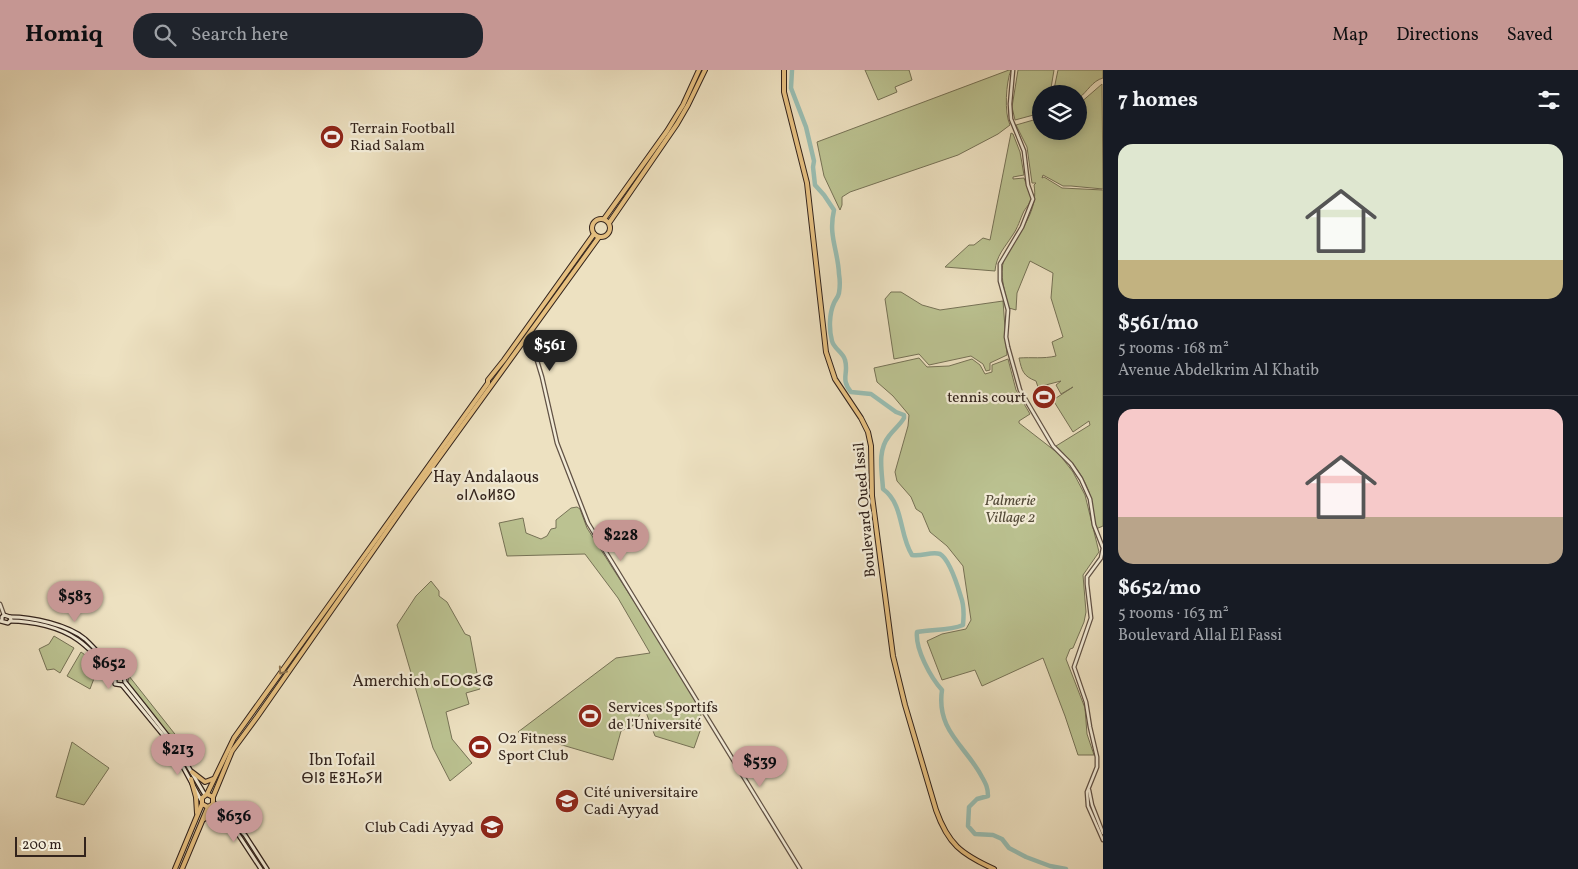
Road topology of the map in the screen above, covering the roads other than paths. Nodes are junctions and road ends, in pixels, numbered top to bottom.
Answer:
1 (699, 70) edge
2 (704, 70) edge
3 (784, 70) edge
4 (1014, 70) edge
5 (604, 219) junction
6 (609, 223) junction
7 (594, 234) junction
8 (599, 237) junction
9 (529, 333) junction
10 (526, 338) junction
11 (532, 346) junction
12 (491, 382) junction
13 (0, 604) edge
14 (2, 615) edge
15 (10, 619) junction
16 (1, 621) edge
17 (116, 676) junction
18 (126, 682) junction
19 (122, 685) junction
20 (170, 740) junction
21 (178, 744) junction
22 (172, 750) junction
23 (192, 772) junction
24 (215, 778) junction
25 (191, 779) junction
26 (1089, 790) junction
27 (206, 794) junction
28 (213, 797) junction
29 (202, 802) junction
30 (214, 803) junction
31 (210, 807) junction
32 (196, 818) junction
33 (204, 818) junction
34 (225, 820) junction
35 (1103, 833) edge
36 (1103, 840) edge
37 (175, 869) edge
38 (182, 869) edge
39 (261, 869) edge
40 (266, 869) edge
41 (800, 869) edge
42 (994, 869) edge

1 - 5 main road
2 - 6 main road
3 - 42 main road, Boulevard Oued Issil
4 - 26 street
5 - 6 main road
5 - 7 main road
6 - 8 main road
7 - 8 main road
7 - 12 main road
8 - 9 main road
9 - 10 main road
9 - 11 street
10 - 11 street
10 - 12 main road
11 - 41 street
12 -> 24 main road
12 - 28 main road
13 - 14 street
14 - 15 main road
14 - 16 main road
15 - 16 main road
15 - 17 main road
17 - 18 main road
17 - 19 main road
18 - 19 main road
18 - 20 main road
19 - 20 main road
20 - 21 main road
20 - 22 main road
21 - 22 main road
21 - 23 main road
22 - 25 main road
23 - 24 main road
23 - 27 main road
24 - 27 main road
25 - 29 main road
25 - 32 main road
26 - 35 street
26 - 36 street
27 - 28 main road
27 - 29 main road
28 - 30 main road
29 - 31 main road
29 - 32 main road
30 - 31 main road
30 - 40 main road
31 - 33 main road
31 - 34 main road
32 - 37 main road
33 - 34 main road
33 - 38 main road
34 - 39 main road

